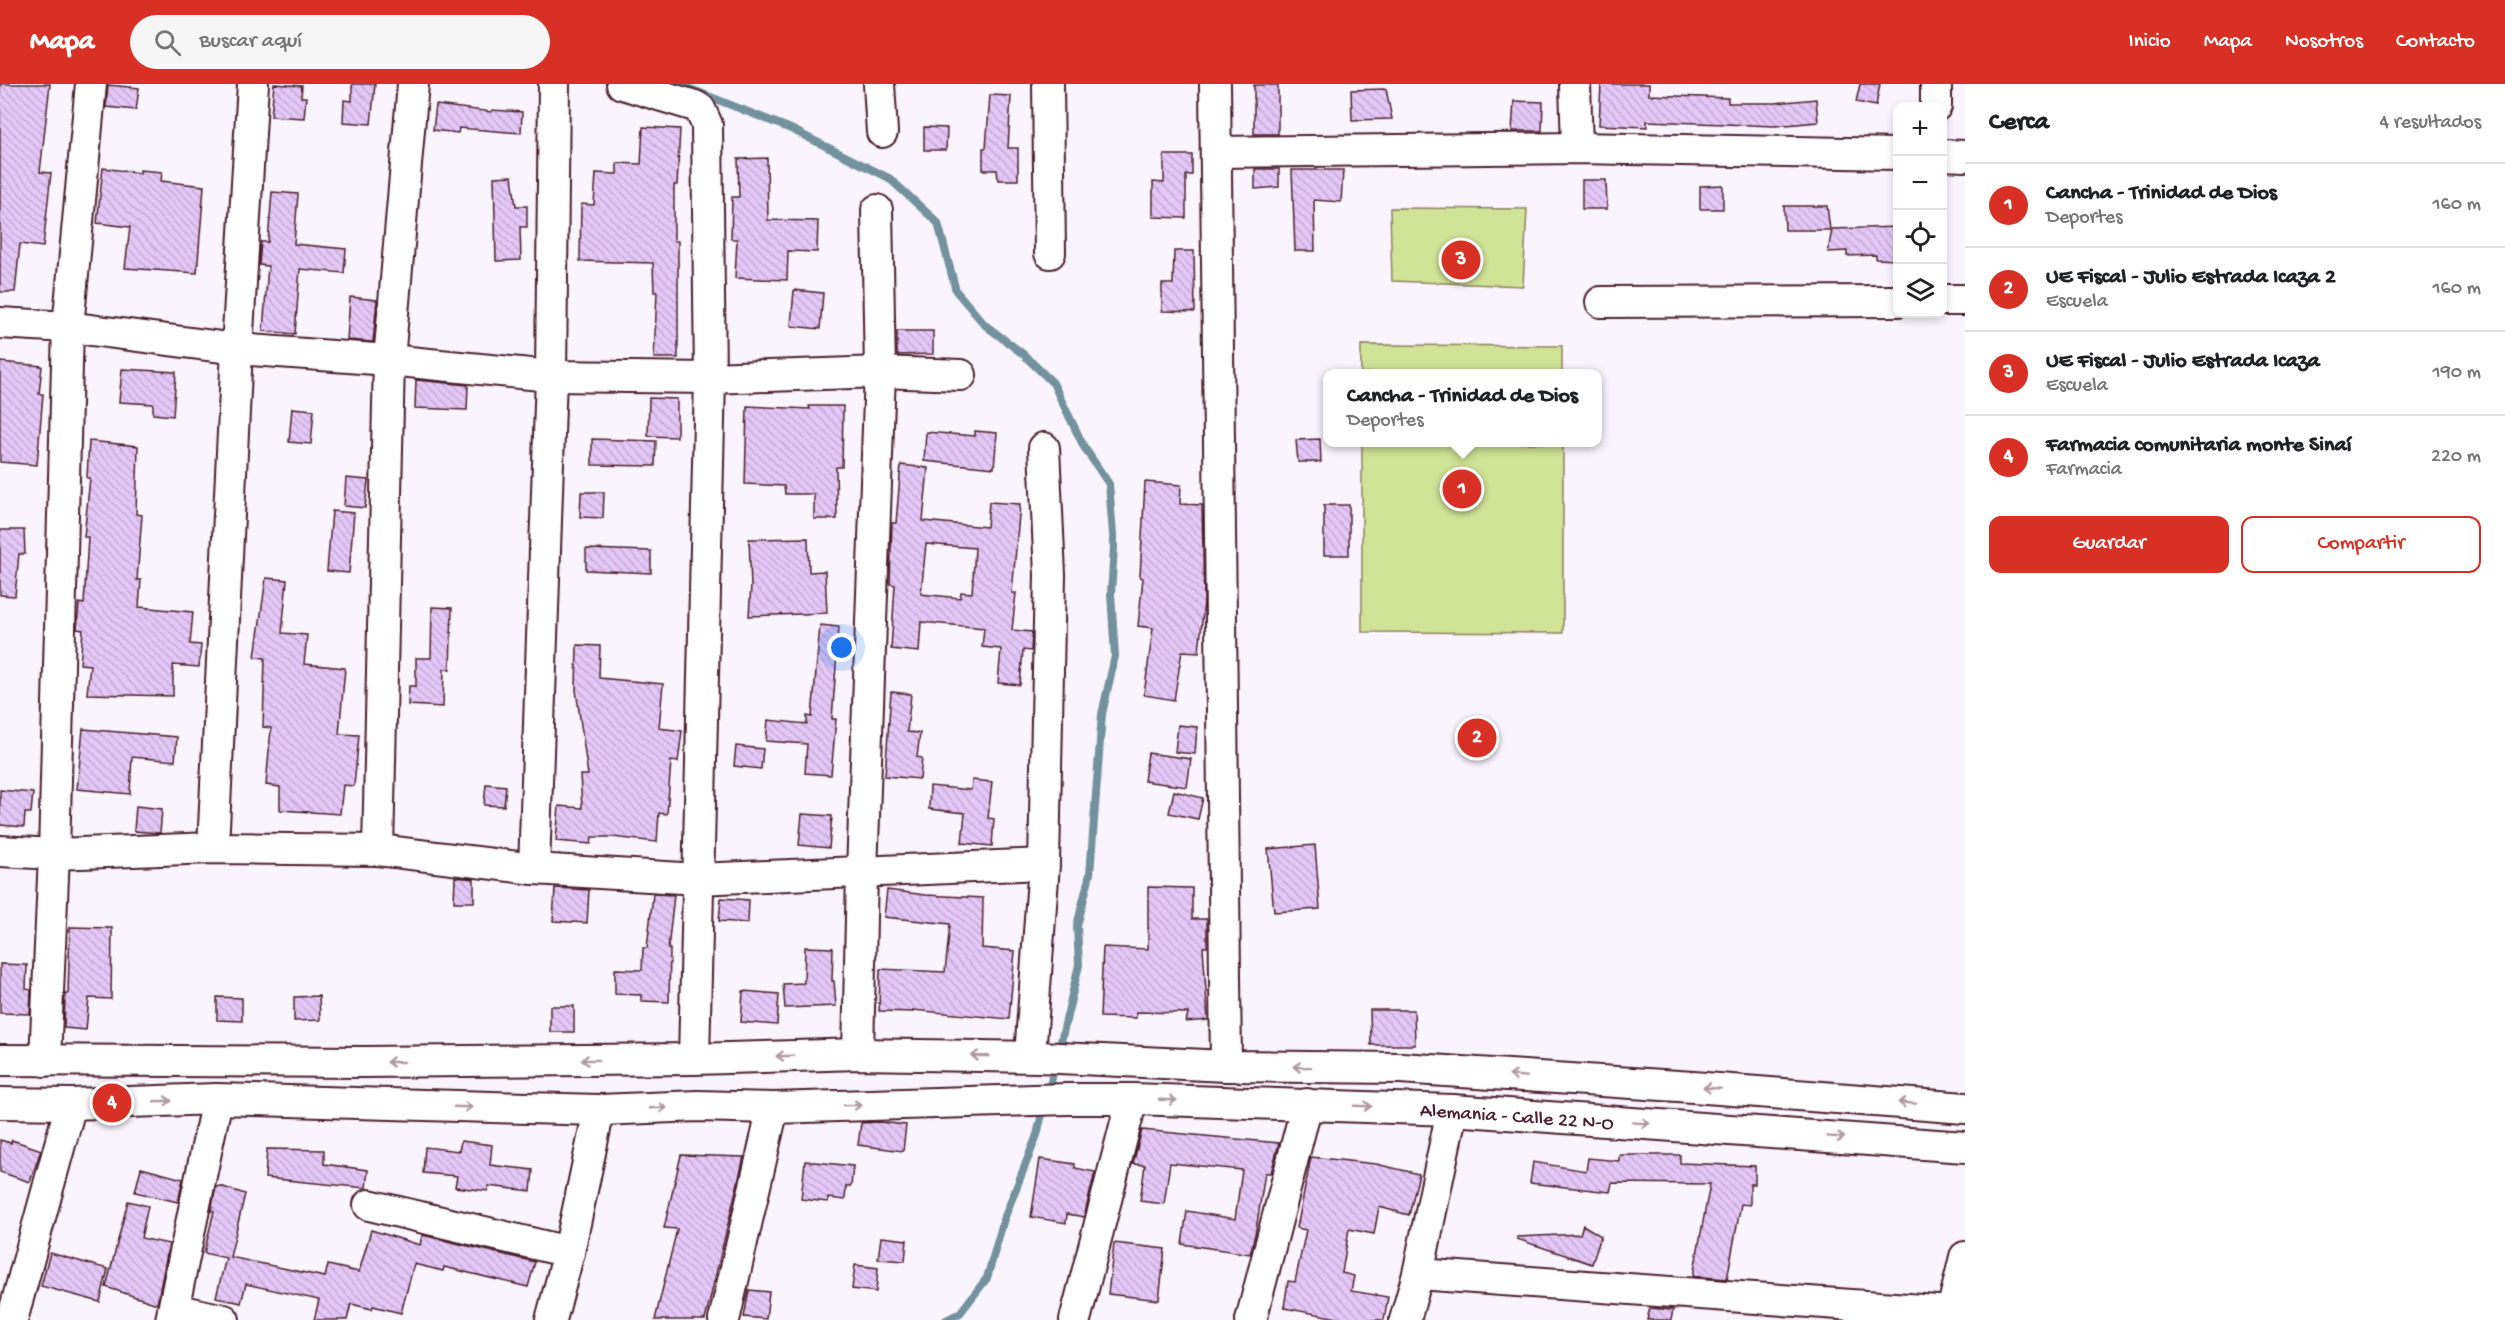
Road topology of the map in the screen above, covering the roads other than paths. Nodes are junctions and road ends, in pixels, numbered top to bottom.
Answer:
1 (91, 84) edge
2 (253, 84) edge
3 (413, 84) edge
4 (554, 84) edge
5 (622, 84) edge
6 (879, 84) edge
7 (1048, 84) edge
8 (1215, 84) edge
9 (1575, 84) edge
10 (1936, 84) edge
11 (1936, 102) edge
12 (882, 132) dead end
13 (1577, 148) junction
14 (1216, 152) junction
15 (1893, 154) edge
16 (1947, 155) edge
17 (1965, 156) edge
18 (877, 210) dead end
19 (1050, 253) dead end
20 (1947, 300) edge
21 (1965, 300) edge
22 (1893, 301) edge
23 (1601, 302) dead end
24 (0, 323) edge
25 (68, 327) junction
26 (237, 349) junction
27 (389, 360) junction
28 (880, 372) junction
29 (961, 375) dead end
30 (550, 376) junction
31 (710, 378) junction
32 (1044, 448) dead end
33 (213, 848) junction
34 (378, 850) junction
35 (0, 852) edge
36 (54, 854) junction
37 (1044, 864) junction
38 (534, 869) junction
39 (862, 872) junction
40 (698, 879) junction
41 (858, 1054) junction
42 (1034, 1057) junction
43 (694, 1059) junction
44 (0, 1060) edge
45 (45, 1061) junction
46 (1226, 1066) junction
47 (216, 1099) junction
48 (1132, 1099) junction
49 (0, 1103) edge
50 (71, 1104) junction
51 (1306, 1104) junction
52 (773, 1108) junction
53 (1965, 1108) edge
54 (599, 1110) junction
55 (1452, 1110) junction
56 (1965, 1147) edge
57 (369, 1205) dead end
58 (569, 1252) junction
59 (1965, 1257) edge
60 (1418, 1274) junction
61 (173, 1314) edge
62 (1956, 1315) edge
63 (12, 1320) edge
64 (224, 1320) edge
65 (551, 1320) edge
66 (724, 1320) edge
67 (1075, 1320) edge
68 (1251, 1320) edge
69 (1405, 1320) edge

1 - 25 street
2 - 26 street
3 - 27 street
4 - 30 street
5 - 31 street
6 - 12 street
7 - 19 street
8 - 14 street
9 - 13 street
10 - 11 street
13 - 14 street
13 - 15 street
14 - 46 street
16 - 17 street
18 - 28 street
20 - 21 street
22 - 23 street
24 - 25 street
25 - 26 street
25 - 36 street
26 - 27 street
26 - 33 street
27 - 30 street
27 - 34 street
28 - 29 street
28 - 31 street
28 - 39 street
30 - 31 street
30 - 38 street
31 - 40 street
32 - 37 street
33 - 34 street
33 - 36 street
34 - 38 street
35 - 36 street
36 - 45 street
37 - 39 street
37 - 42 street
38 - 40 street
39 - 40 street
39 - 41 street
40 - 43 street
42 -> 41 street, Alemania - Calle 22 N-O
41 -> 43 street, Alemania - Calle 22 N-O
42 - 46 street, Alemania - Calle 22 N-O
43 -> 45 street, Alemania - Calle 22 N-O
44 - 45 street, Alemania - Calle 22 N-O
53 -> 46 street, Alemania - Calle 22 N-O
50 -> 47 street, Alemania - Calle 22 N-O
47 -> 54 street, Alemania - Calle 22 N-O
47 - 61 street
48 -> 51 street, Alemania - Calle 22 N-O
52 -> 48 street, Alemania - Calle 22 N-O
48 - 67 street
49 - 50 street, Alemania - Calle 22 N-O
50 - 63 street
51 -> 55 street, Alemania - Calle 22 N-O
51 - 68 street
54 -> 52 street, Alemania - Calle 22 N-O
52 - 66 street
54 - 58 street
55 -> 56 street, Alemania - Calle 22 N-O
55 - 60 street
57 - 58 street
58 - 65 street
59 - 62 street
60 - 62 street
60 - 69 street
61 - 64 street

